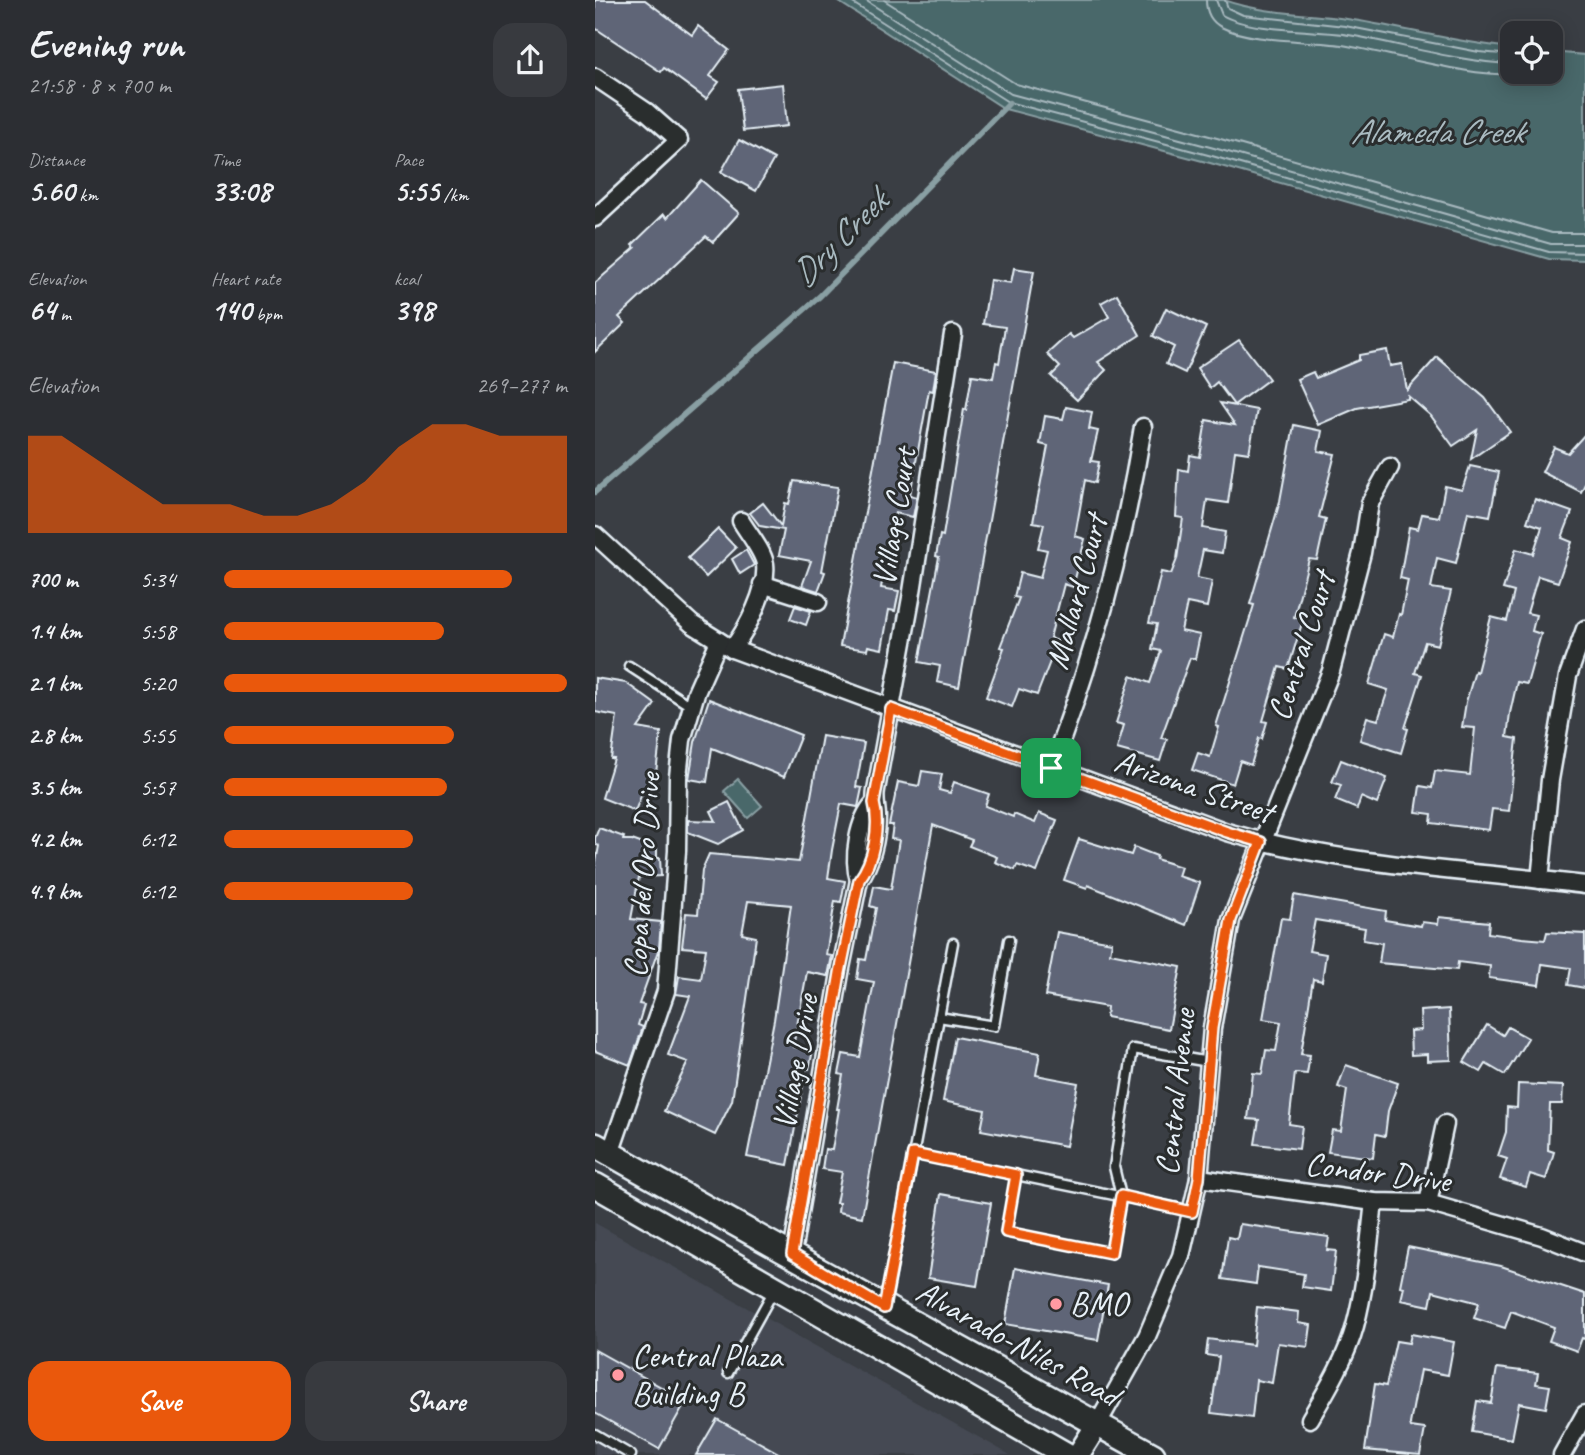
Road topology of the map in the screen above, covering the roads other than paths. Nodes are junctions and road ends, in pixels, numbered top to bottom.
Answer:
1 (595, 77) edge
2 (595, 218) edge
3 (953, 334) dead end
4 (1143, 427) dead end
5 (1390, 467) dead end
6 (741, 521) dead end
7 (599, 539) edge
8 (762, 584) junction
9 (818, 601) dead end
10 (1585, 629) edge
11 (725, 645) junction
12 (629, 666) dead end
13 (692, 707) junction
14 (891, 709) junction
15 (1051, 768) junction
16 (1261, 842) junction
17 (1540, 880) junction
18 (1585, 886) edge
19 (1009, 940) dead end
20 (953, 943) dead end
21 (939, 1017) junction
22 (1209, 1062) junction
23 (1444, 1124) dead end
24 (603, 1149) edge
25 (913, 1154) junction
26 (1016, 1175) junction
27 (1199, 1178) junction
28 (595, 1185) edge
29 (1121, 1196) junction
30 (1374, 1202) junction
31 (1428, 1203) junction
32 (1192, 1212) junction
33 (1585, 1253) edge
34 (792, 1254) junction
35 (776, 1287) junction
36 (884, 1308) junction
37 (728, 1373) dead end
38 (1585, 1414) edge
39 (1310, 1419) dead end
40 (1097, 1425) junction
41 (595, 1434) edge
42 (631, 1455) edge
43 (1067, 1455) edge
44 (1078, 1455) edge
45 (1153, 1455) edge
46 (1562, 1455) edge

1 - 2 street
3 - 14 street, Village Court
4 - 15 street, Mallard Court
5 - 16 street, Central Court
6 - 8 street, Copa del Oro Drive
7 - 11 street, Arizona Street
8 - 9 street
8 - 11 street, Copa del Oro Drive
10 - 17 street
11 - 13 street, Copa del Oro Drive
11 - 14 street, Arizona Street
12 - 13 lane
13 - 24 street, Copa del Oro Drive
14 - 15 street, Arizona Street
14 - 34 street, Village Drive
15 - 16 street, Arizona Street
16 - 17 street, Arizona Street
16 - 22 street, Central Avenue
17 - 18 street, Arizona Street
19 - 21 lane
20 - 21 lane
21 - 25 lane
22 - 27 street, Central Avenue
22 - 29 lane
23 - 31 street
24 - 34 main road, Alvarado-Niles Road
25 - 26 lane
25 - 36 lane
26 - 29 lane
26 - 29 lane
27 - 30 street, Condor Drive
27 - 32 street, Central Avenue
28 - 35 main road
29 - 32 lane
30 - 31 street, Condor Drive
30 - 39 street
31 - 33 street, Condor Drive
32 - 40 street, Central Avenue
34 - 36 main road, Alvarado-Niles Road
35 - 37 lane
35 - 43 main road
36 - 40 main road, Alvarado-Niles Road
38 - 46 street
40 - 44 street, Central Avenue
40 - 45 main road, Alvarado-Niles Road
41 - 42 lane

